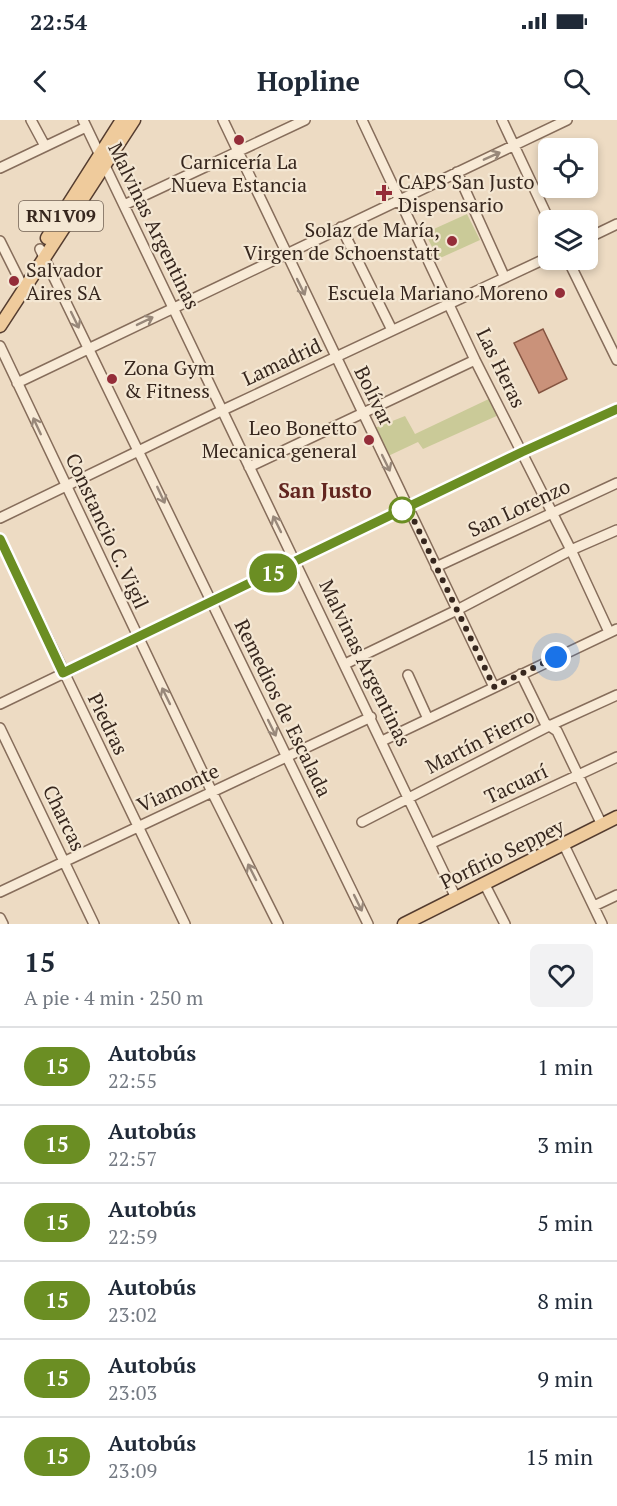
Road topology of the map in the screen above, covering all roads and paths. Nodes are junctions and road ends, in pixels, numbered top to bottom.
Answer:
1 (31, 120) edge
2 (123, 120) edge
3 (134, 120) edge
4 (223, 120) edge
5 (305, 120) edge
6 (362, 120) edge
7 (502, 120) edge
8 (567, 120) edge
9 (85, 123) edge
10 (45, 146) junction
11 (514, 146) junction
12 (237, 152) junction
13 (102, 160) junction
14 (0, 168) edge
15 (457, 172) junction
16 (400, 199) junction
17 (124, 205) junction
18 (544, 210) edge
19 (617, 224) edge
20 (341, 227) junction
21 (598, 233) edge
22 (0, 241) edge
23 (42, 253) junction
24 (286, 254) junction
25 (538, 261) edge
26 (573, 270) edge
27 (504, 276) junction
28 (20, 281) junction
29 (449, 303) junction
30 (173, 308) junction
31 (0, 312) edge
32 (0, 327) edge
33 (392, 330) junction
34 (0, 346) edge
35 (89, 349) junction
36 (335, 357) junction
37 (475, 360) junction
38 (617, 360) edge
39 (17, 383) junction
40 (617, 409) edge
41 (223, 410) junction
42 (362, 413) junction
43 (139, 450) junction
44 (522, 452) junction
45 (249, 467) junction
46 (617, 483) edge
47 (66, 487) junction
48 (408, 508) junction
49 (552, 513) junction
50 (0, 518) edge
51 (617, 530) edge
52 (0, 539) edge
53 (571, 550) junction
54 (296, 562) junction
55 (436, 567) junction
56 (212, 602) junction
57 (457, 610) junction
58 (613, 630) edge
59 (138, 638) junction
60 (345, 664) junction
61 (63, 673) junction
62 (521, 674) junction
63 (408, 675) dead end
64 (494, 687) junction
65 (617, 695) edge
66 (0, 704) edge
67 (371, 717) junction
68 (428, 719) junction
69 (549, 726) junction
70 (0, 728) edge
71 (382, 741) junction
72 (286, 757) junction
73 (617, 757) edge
74 (577, 776) junction
75 (212, 792) junction
76 (409, 798) junction
77 (617, 818) edge
78 (362, 822) dead end
79 (602, 825) junction
80 (138, 826) junction
81 (430, 844) junction
82 (564, 845) junction
83 (64, 861) junction
84 (485, 885) junction
85 (0, 892) edge
86 (617, 895) edge
87 (456, 898) junction
88 (594, 906) junction
89 (0, 918) edge
90 (412, 922) edge
91 (3, 924) edge
92 (94, 924) edge
93 (185, 924) edge
94 (278, 924) edge
95 (368, 924) edge
96 (505, 924) edge
97 (602, 924) edge

1 - 10 street
2 - 13 main road, RN1V09
3 - 13 main road, RN1V09
4 - 12 street, Bolívar
5 - 12 street
6 - 16 street, Las Heras
7 - 11 street
8 - 11 street
9 - 10 street
9 - 13 street, Malvinas Argentinas
10 - 14 street
15 -> 11 street
11 - 18 street
12 - 17 street
12 - 24 street, Bolívar
13 - 17 street, Malvinas Argentinas
13 - 23 main road, RN1V09
15 - 16 street
15 - 27 street
16 - 20 street
16 - 29 street, Las Heras
17 - 30 street, Malvinas Argentinas
19 - 21 street
20 - 24 street
20 - 33 street
22 - 28 street
23 - 28 main road, RN1V09
23 - 32 main road, RN1V09
23 -> 35 street, Remedios de Escalada
24 - 30 street
24 -> 36 street, Bolívar
25 - 27 street, Lamadrid
26 - 38 street
27 - 29 street, Lamadrid
28 - 31 main road, RN1V09
29 - 33 street, Lamadrid
29 - 37 street, Las Heras
35 -> 30 street
30 - 41 street, Malvinas Argentinas
33 - 36 street, Lamadrid
34 - 39 street, Constancio C. Vigil
35 - 39 street
35 - 43 street, Remedios de Escalada
36 - 41 street, Lamadrid
36 - 42 street, Bolívar
37 - 42 street
37 - 44 street, Las Heras
47 -> 39 street, Constancio C. Vigil
40 - 44 street
41 - 43 street, Lamadrid
41 - 45 street, Malvinas Argentinas
42 - 45 street
42 -> 48 street, Bolívar
43 - 47 street, Lamadrid
43 -> 56 street, Remedios de Escalada
44 - 48 street
44 - 49 street, Las Heras
54 -> 45 street, Malvinas Argentinas
46 - 49 street, San Lorenzo
47 - 50 street, Lamadrid
47 - 59 street, Constancio C. Vigil
48 - 54 street
48 - 55 street, Bolívar
49 - 53 street, Las Heras
49 - 55 street, San Lorenzo
51 - 53 street
52 - 61 street, Piedras
53 - 57 street
53 - 58 street, Las Heras
54 - 56 street
54 - 60 street, Malvinas Argentinas
55 - 57 street, Bolívar
56 - 59 street
56 -> 72 street, Remedios de Escalada
57 - 60 street
57 - 64 street, Bolívar
58 - 62 street
59 - 61 street
75 -> 59 street, Constancio C. Vigil
60 - 67 street, Malvinas Argentinas
61 - 66 street
61 - 80 street, Piedras
62 - 64 street
62 - 69 street
63 - 68 street
64 - 68 street
65 - 69 street, Martín Fierro
67 - 71 street, Malvinas Argentinas
67 - 72 street, Viamonte
68 - 71 street
69 - 74 street
69 - 76 street, Martín Fierro
70 - 83 street, Charcas
71 - 76 street, Malvinas Argentinas
72 - 75 street, Viamonte
72 -> 95 street, Remedios de Escalada
73 - 74 street, Tacuarí
74 - 79 street
74 - 81 street, Tacuarí
75 - 80 street, Viamonte
94 -> 75 street, Constancio C. Vigil
76 - 78 street, Martín Fierro
76 - 81 street, Malvinas Argentinas
77 - 79 main road, Porfirio Seppey
79 - 82 main road, Porfirio Seppey
80 - 83 street, Viamonte
80 - 93 street, Piedras
81 - 87 street, Malvinas Argentinas
82 - 84 main road, Porfirio Seppey
82 - 88 street
83 - 85 street, Viamonte
83 - 92 street, Charcas
84 - 87 main road, Porfirio Seppey
84 - 96 street
86 - 88 street
87 - 90 main road, Porfirio Seppey
88 - 97 street
89 - 91 street

